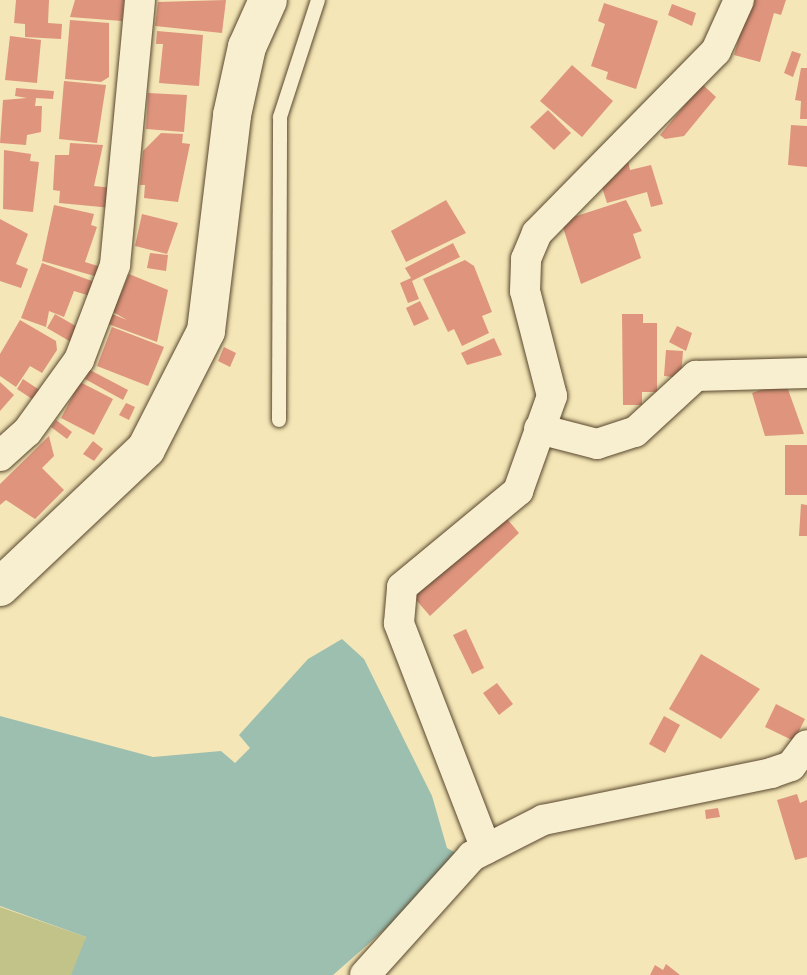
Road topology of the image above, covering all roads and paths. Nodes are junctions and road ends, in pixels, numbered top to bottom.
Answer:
1 (141, 0) edge
2 (268, 0) edge
3 (318, 0) edge
4 (739, 0) edge
5 (807, 373) edge
6 (279, 421) dead end
7 (539, 429) junction
8 (0, 456) edge
9 (0, 587) edge
10 (807, 745) edge
11 (486, 849) junction
12 (365, 975) edge

1 - 8 street
2 - 9 street
3 - 6 lane
4 - 7 street
5 - 7 street
7 - 11 street
10 - 11 street
11 - 12 street

